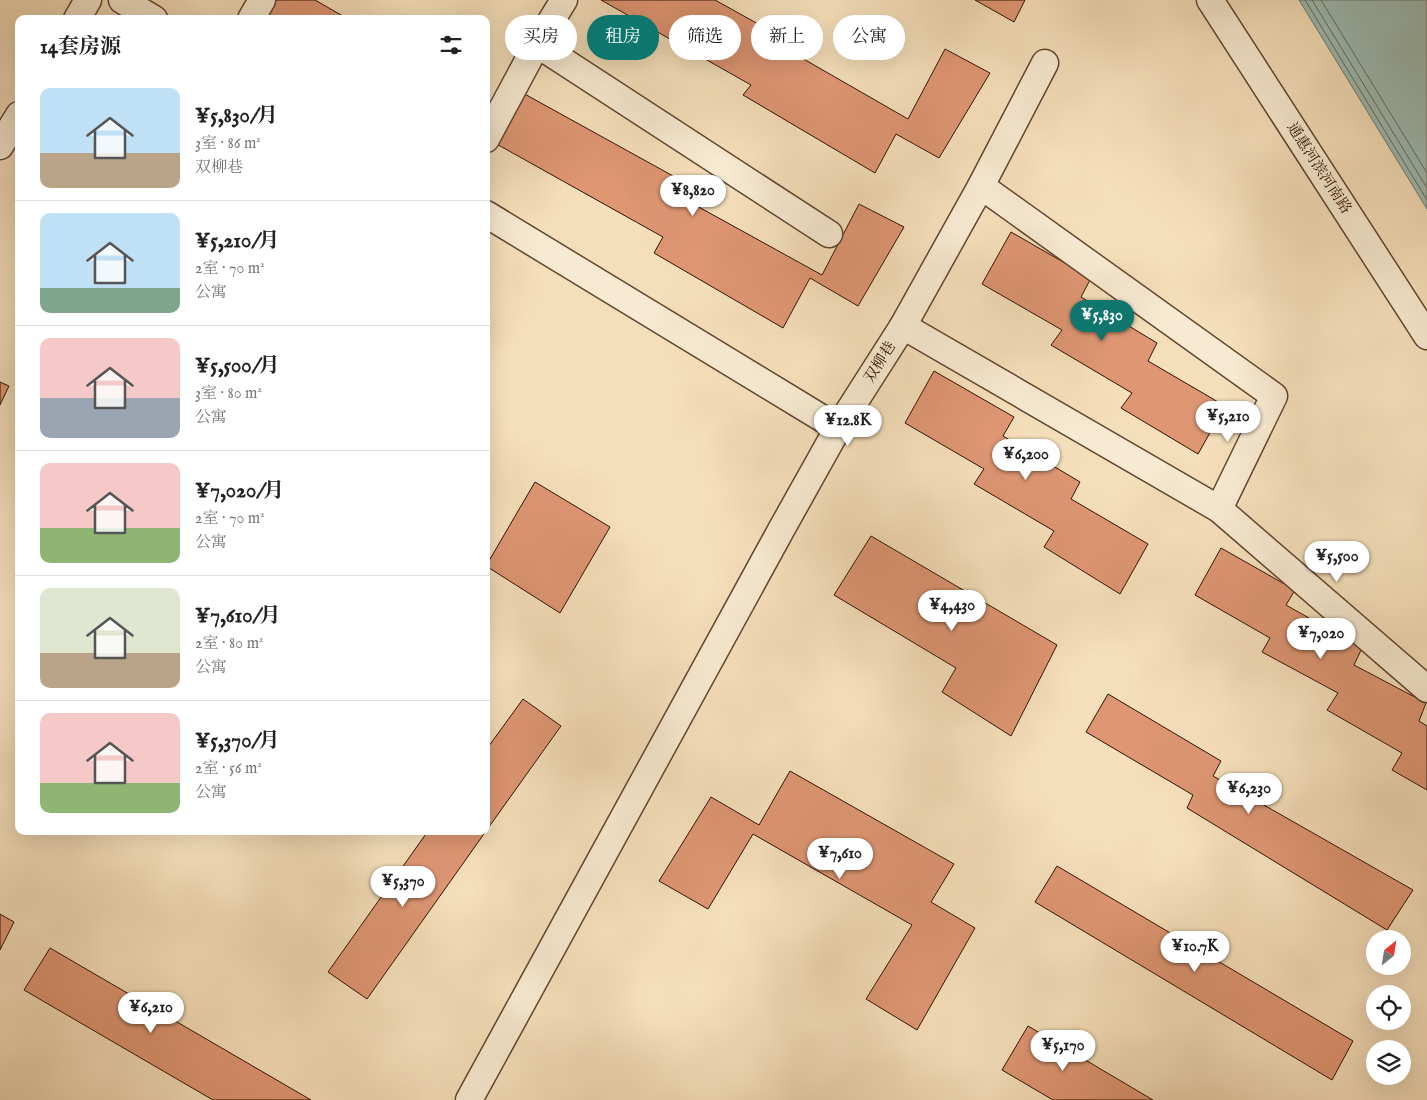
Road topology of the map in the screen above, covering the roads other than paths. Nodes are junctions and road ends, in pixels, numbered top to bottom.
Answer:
1 (88, 0) edge
2 (122, 0) edge
3 (262, 0) edge
4 (564, 0) edge
5 (1210, 0) edge
6 (79, 15) edge
7 (147, 15) edge
8 (253, 15) edge
9 (555, 15) edge
10 (528, 60) edge
11 (562, 60) edge
12 (1044, 63) dead end
13 (15, 122) edge
14 (490, 132) edge
15 (0, 146) edge
16 (981, 186) junction
17 (490, 216) edge
18 (829, 234) dead end
19 (903, 326) junction
20 (1427, 336) edge
21 (838, 428) junction
22 (1219, 509) junction
23 (1427, 689) edge
24 (469, 1100) edge

1 - 6 street
2 - 7 street
3 - 8 street
4 - 9 street
5 - 20 street, 通惠河滨河南路
10 - 14 street
11 - 18 street
12 - 16 street, 双柳巷
13 - 15 street
16 - 19 street, 双柳巷
16 - 22 street
17 - 21 street
19 - 21 street, 双柳巷
19 - 22 street
21 - 24 street, 双柳巷
22 - 23 street

